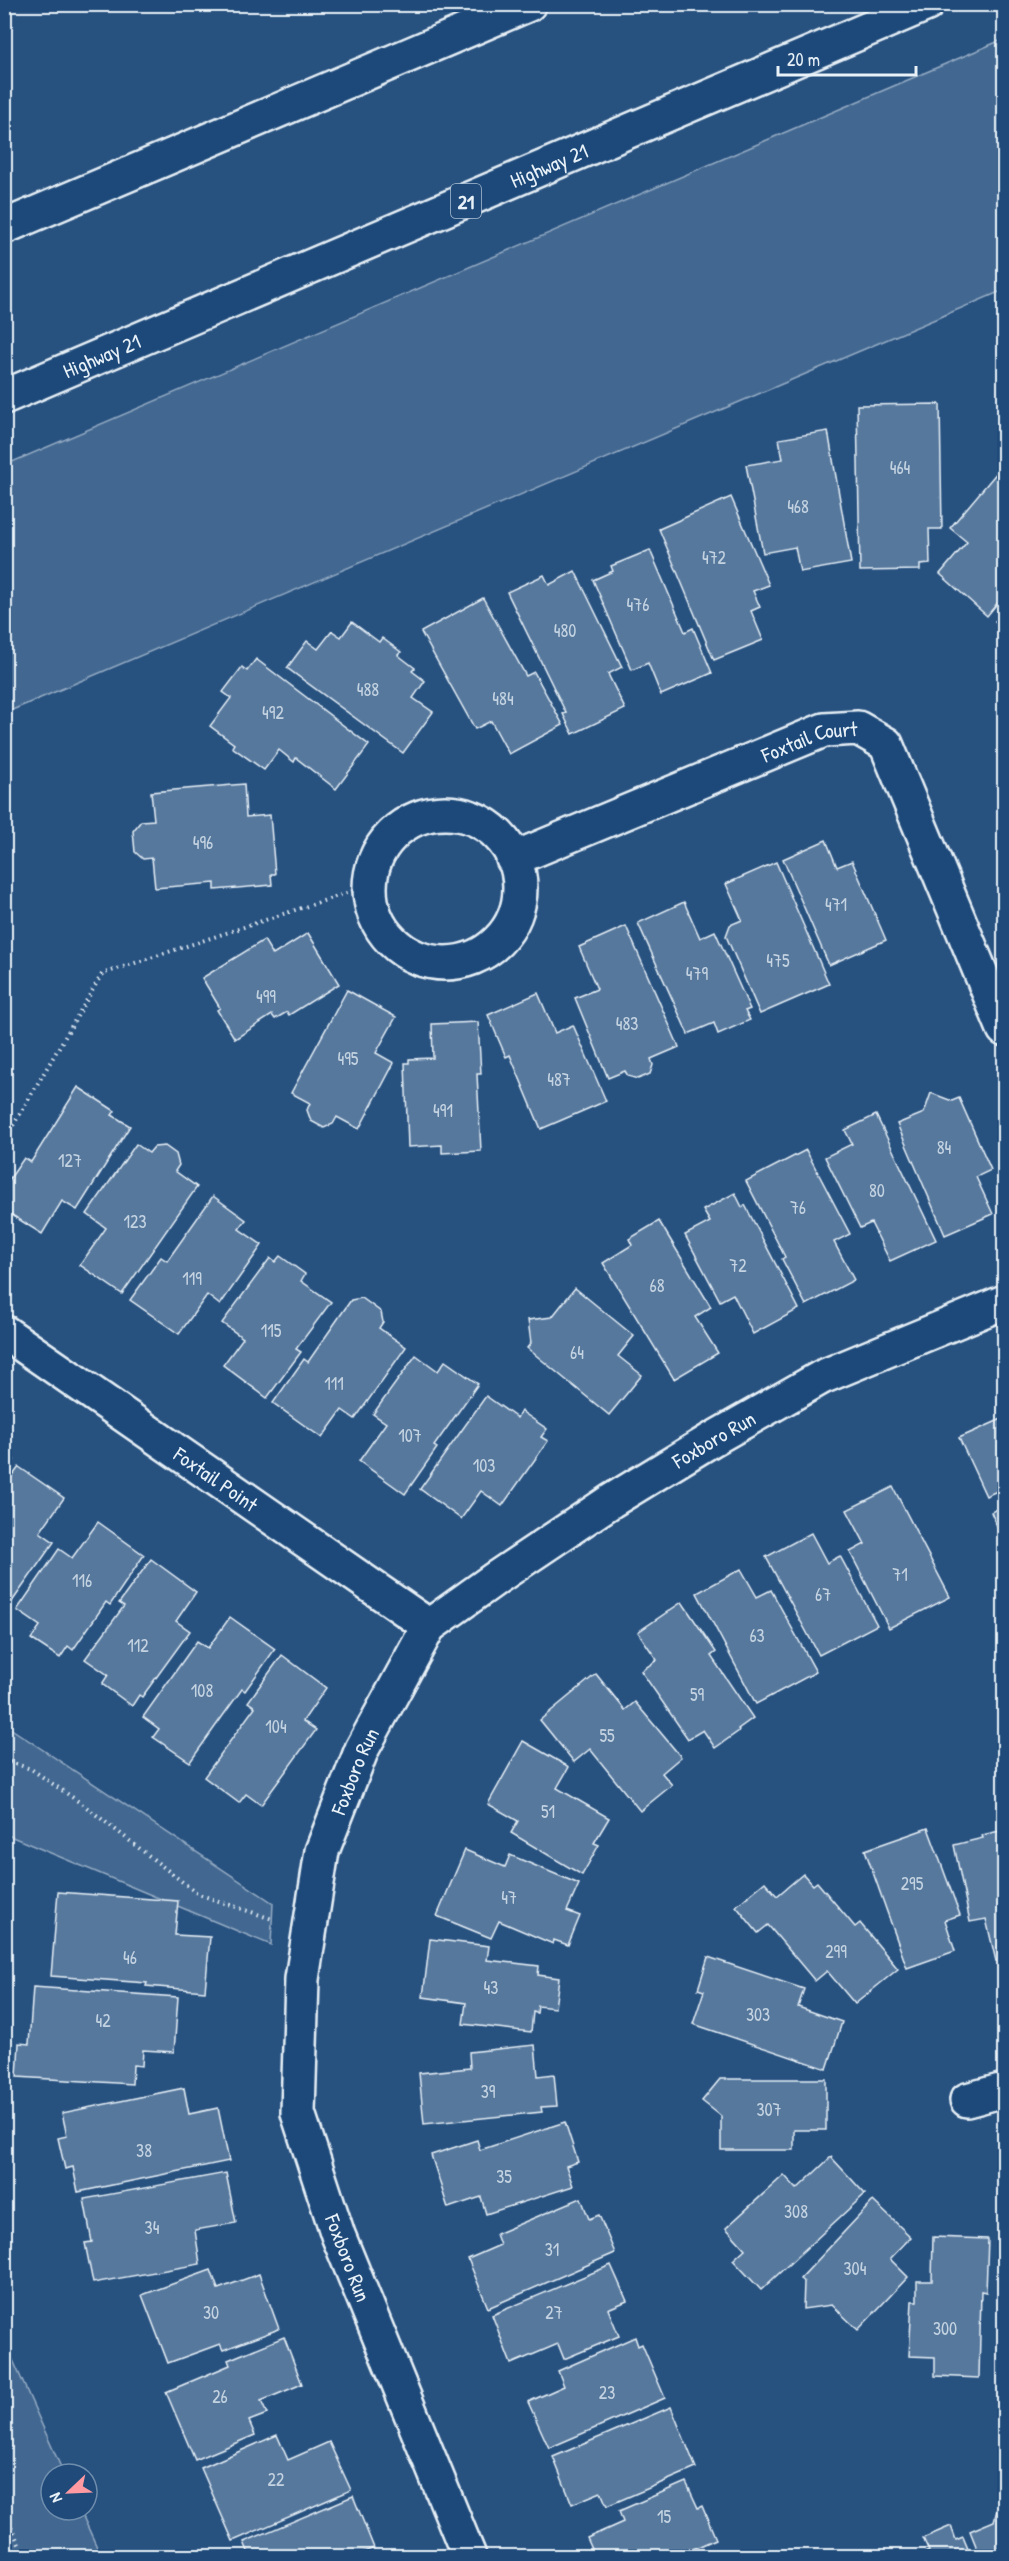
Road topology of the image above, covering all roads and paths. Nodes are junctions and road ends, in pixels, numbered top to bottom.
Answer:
1 (529, 4) edge
2 (927, 4) edge
3 (4, 227) edge
4 (4, 397) edge
5 (513, 859) junction
6 (371, 885) junction
7 (1005, 1029) edge
8 (4, 1141) edge
9 (1005, 1302) edge
10 (4, 1332) edge
11 (429, 1626) junction
12 (4, 1760) edge
13 (275, 1920) dead end
14 (1005, 2090) edge
15 (967, 2100) dead end
16 (4, 2510) edge
17 (24, 2556) edge
18 (469, 2556) edge

1 - 3 street
2 - 4 street, Highway 21 / 21
5 - 6 street
5 - 6 street
5 - 7 street, Foxtail Court
6 - 8 path
9 - 11 street, Foxboro Run
10 - 11 street, Foxtail Point
11 - 18 street, Foxboro Run
12 - 13 path
14 - 15 street
16 - 17 path

